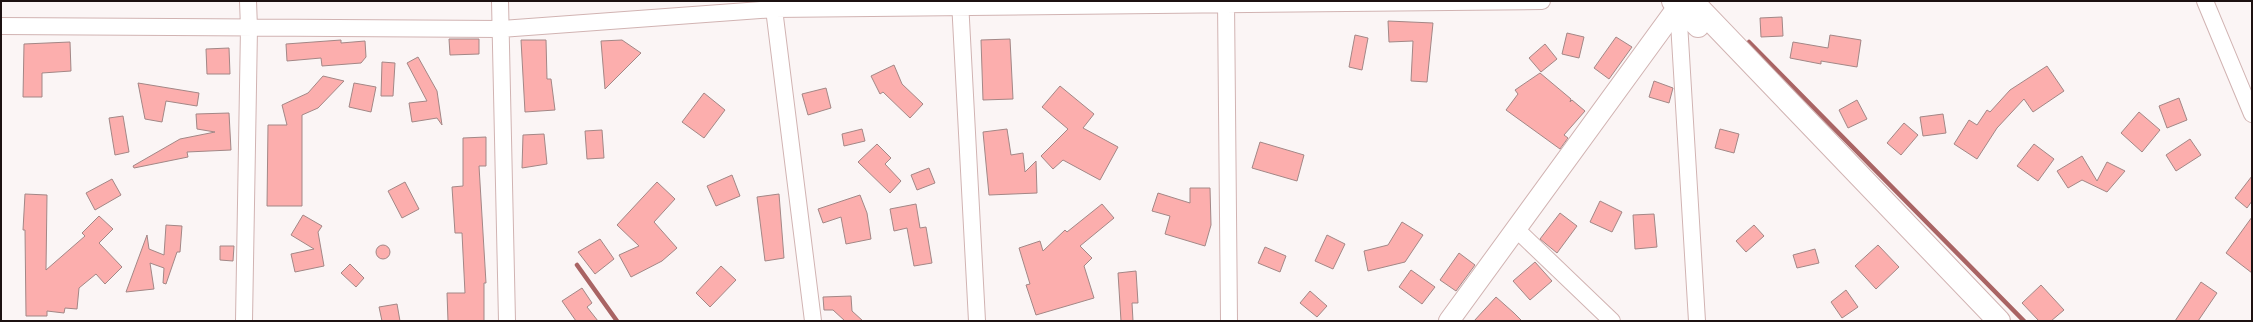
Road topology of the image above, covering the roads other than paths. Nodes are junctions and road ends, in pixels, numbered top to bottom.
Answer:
1 (248, 1) edge
2 (500, 1) edge
3 (1542, 1) edge
4 (2205, 1) edge
5 (1682, 2) edge
6 (1226, 3) edge
7 (961, 4) edge
8 (774, 5) edge
9 (1, 26) edge
10 (249, 28) junction
11 (500, 29) junction
12 (2252, 114) edge
13 (1516, 229) junction
14 (244, 321) edge
15 (507, 321) edge
16 (813, 321) edge
17 (977, 321) edge
18 (1229, 321) edge
19 (1449, 321) edge
20 (1612, 321) edge
21 (1697, 321) edge
22 (1980, 321) edge
23 (1999, 321) edge

1 - 10 street
2 - 11 street
3 - 6 street
4 - 12 street
5 - 13 street
5 - 21 street
5 - 22 highway
5 - 23 highway
6 - 7 street
6 - 18 street
7 - 8 street
7 - 17 street
8 - 11 street
8 - 16 street
9 - 10 street
10 - 11 street
10 - 14 street
11 - 15 street
13 - 19 street
13 - 20 street

